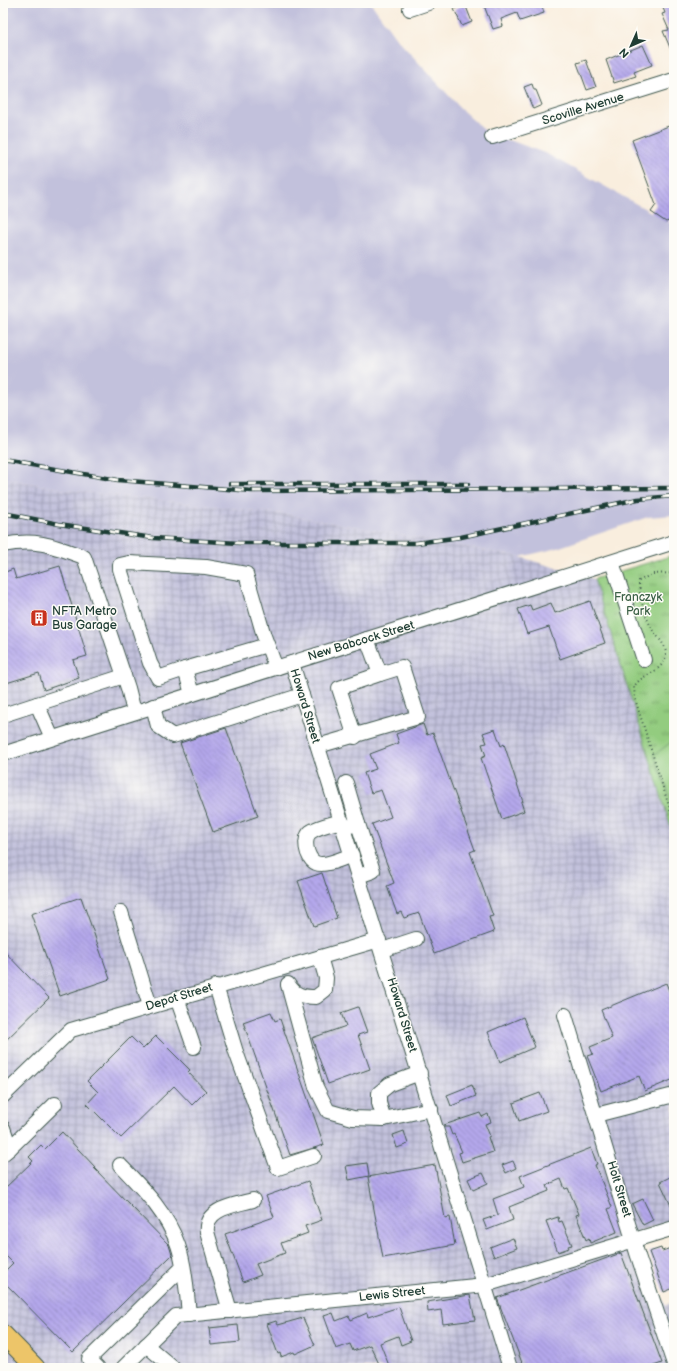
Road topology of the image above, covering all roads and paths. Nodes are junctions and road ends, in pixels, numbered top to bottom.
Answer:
1 (428, 3) edge
2 (410, 9) dead end
3 (674, 80) edge
4 (492, 137) dead end
5 (674, 542) edge
6 (3, 545) edge
7 (612, 562) junction
8 (674, 573) edge
9 (367, 639) junction
10 (267, 645) junction
11 (644, 660) dead end
12 (292, 663) junction
13 (276, 668) junction
14 (185, 669) junction
15 (380, 674) junction
16 (124, 676) junction
17 (192, 694) junction
18 (302, 695) junction
19 (38, 704) junction
20 (153, 706) junction
21 (134, 712) junction
22 (3, 715) edge
23 (355, 737) junction
24 (52, 738) junction
25 (318, 746) junction
26 (3, 754) edge
27 (346, 783) dead end
28 (674, 822) edge
29 (358, 824) junction
30 (342, 825) junction
31 (352, 855) junction
32 (358, 876) junction
33 (121, 912) dead end
34 (416, 939) dead end
35 (380, 945) junction
36 (320, 957) junction
37 (282, 968) junction
38 (288, 985) junction
39 (216, 986) junction
40 (177, 998) junction
41 (150, 1006) junction
42 (565, 1015) dead end
43 (194, 1047) dead end
44 (420, 1073) junction
45 (674, 1095) edge
46 (3, 1096) edge
47 (55, 1104) dead end
48 (431, 1109) junction
49 (596, 1115) junction
50 (384, 1119) junction
51 (3, 1128) edge
52 (7, 1152) edge
53 (314, 1156) dead end
54 (120, 1165) dead end
55 (253, 1200) dead end
56 (674, 1228) edge
57 (634, 1241) junction
58 (182, 1268) junction
59 (485, 1285) junction
60 (230, 1311) junction
61 (190, 1315) junction
62 (3, 1334) edge
63 (146, 1345) junction
64 (674, 1364) edge
65 (36, 1368) edge
66 (98, 1368) edge
67 (123, 1368) edge
68 (174, 1368) edge
69 (510, 1368) edge

1 - 2 street
3 - 4 street, Scoville Avenue
5 - 7 street, New Babcock Street
6 - 16 street
7 - 9 street, New Babcock Street
7 - 11 street
8 - 28 path
9 - 12 street, New Babcock Street
9 - 15 street
10 - 13 street
10 - 14 street
10 - 14 street
12 - 13 street, New Babcock Street
12 - 18 street, Howard Street
13 - 17 street, New Babcock Street
14 - 17 street
15 - 23 street
15 - 23 street
16 - 19 street
16 - 21 street
17 - 20 street, New Babcock Street
18 - 20 street
18 - 25 street, Howard Street
19 - 22 street
19 - 24 street
20 - 21 street, New Babcock Street
21 - 24 street, New Babcock Street
23 - 25 street
24 - 26 street, New Babcock Street
25 - 30 street, Howard Street
27 - 29 street
29 - 30 street
29 - 32 street
30 - 31 street, Howard Street
30 - 31 street
31 - 32 street, Howard Street
32 - 35 street, Howard Street
33 - 41 street
34 - 35 street, Depot Street
35 - 36 street, Depot Street
35 - 44 street, Howard Street
36 - 37 street, Depot Street
36 - 38 street
37 - 38 street
37 - 39 street, Depot Street
38 - 50 street
39 - 40 street, Depot Street
39 - 53 street
40 - 41 street, Depot Street
40 - 43 street
41 - 46 street, Depot Street
42 - 49 street, Holt Street
44 - 48 street, Howard Street
44 - 50 street
45 - 49 street
47 - 52 street
48 - 50 street
48 - 59 street, Howard Street
49 - 57 street, Holt Street
51 - 52 street
54 - 58 street
55 - 60 street
56 - 57 street, Lewis Street
57 - 59 street, Lewis Street
57 - 64 street, Holt Street
58 - 61 street
58 - 66 street
59 - 60 street, Lewis Street
59 - 69 street, Howard Street
60 - 61 street, Lewis Street
61 - 63 street, Lewis Street
62 - 65 main road
63 - 67 street, Lewis Street
63 - 68 street

